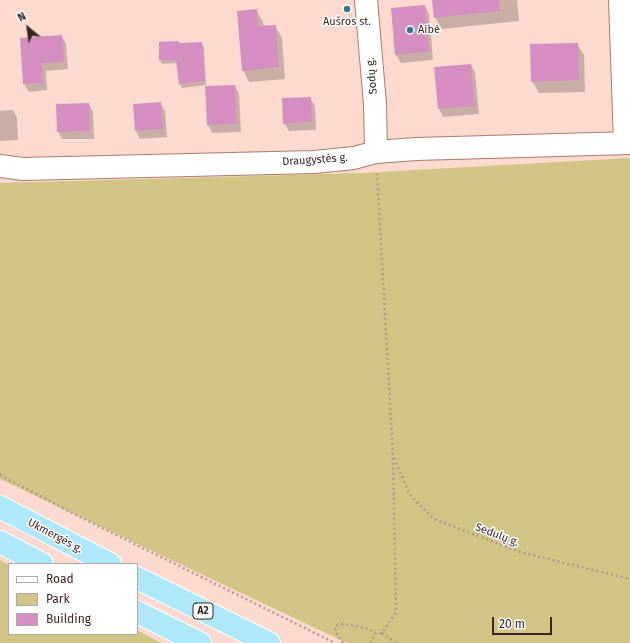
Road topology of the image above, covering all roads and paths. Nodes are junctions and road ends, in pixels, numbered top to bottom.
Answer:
1 (366, 0) edge
2 (620, 0) edge
3 (628, 143) edge
4 (376, 152) junction
5 (0, 166) edge
6 (393, 456) junction
7 (0, 475) edge
8 (0, 507) edge
9 (0, 542) edge
10 (40, 563) edge
11 (108, 563) edge
12 (138, 578) edge
13 (630, 579) edge
14 (138, 612) edge
15 (376, 633) junction
16 (382, 633) junction
17 (200, 643) edge
18 (269, 643) edge
19 (335, 643) edge
20 (343, 643) edge
21 (370, 643) edge
22 (396, 643) edge

1 - 4 street, Sodų g.
2 - 3 street
3 - 4 street, Draugystės g.
4 - 5 street, Draugystės g.
4 - 6 path
6 - 13 path, Sedulų g.
6 - 16 path
7 - 19 path
8 - 11 highway, Ukmergės g.
9 - 10 highway
12 - 18 highway, A2
14 - 17 highway
15 - 16 path
15 - 20 path
15 - 21 path
16 - 22 path

